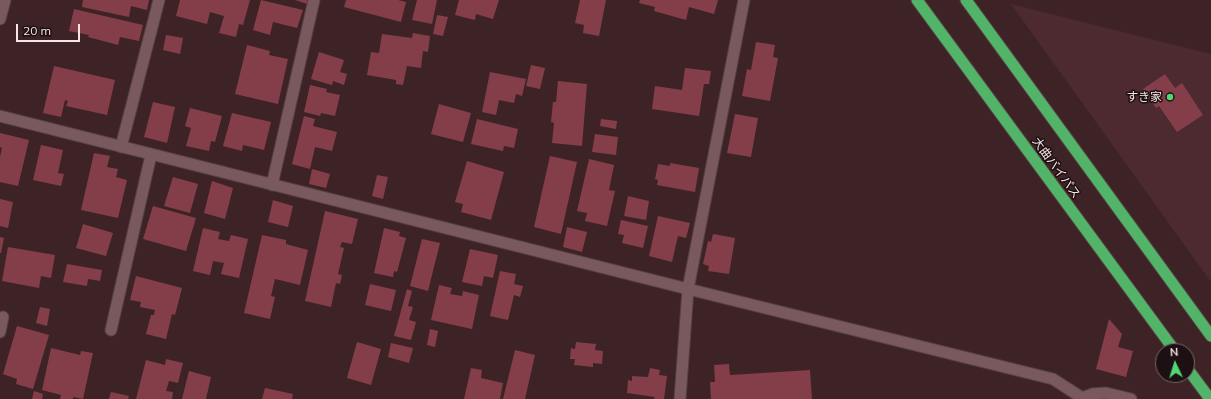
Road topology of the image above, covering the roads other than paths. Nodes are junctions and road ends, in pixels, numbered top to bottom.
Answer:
1 (5, 0) edge
2 (159, 0) edge
3 (314, 0) edge
4 (744, 0) edge
5 (917, 0) edge
6 (966, 0) edge
7 (0, 19) edge
8 (0, 116) edge
9 (121, 147) junction
10 (151, 155) junction
11 (272, 185) junction
12 (688, 290) junction
13 (4, 317) dead end
14 (111, 330) dead end
15 (0, 332) edge
16 (1211, 336) edge
17 (1168, 343) edge
18 (1195, 379) edge
19 (1083, 398) edge
20 (680, 399) edge
21 (1131, 399) edge
22 (1210, 399) edge

1 - 7 street
2 - 9 street
3 - 11 street
4 - 12 street
5 - 17 highway, 大曲バイパス
6 - 16 highway
8 - 9 street
9 - 10 street
10 - 11 street
10 - 14 street
11 - 12 street
12 - 19 street
12 - 20 street
13 - 15 street
18 - 22 highway
19 - 21 street

